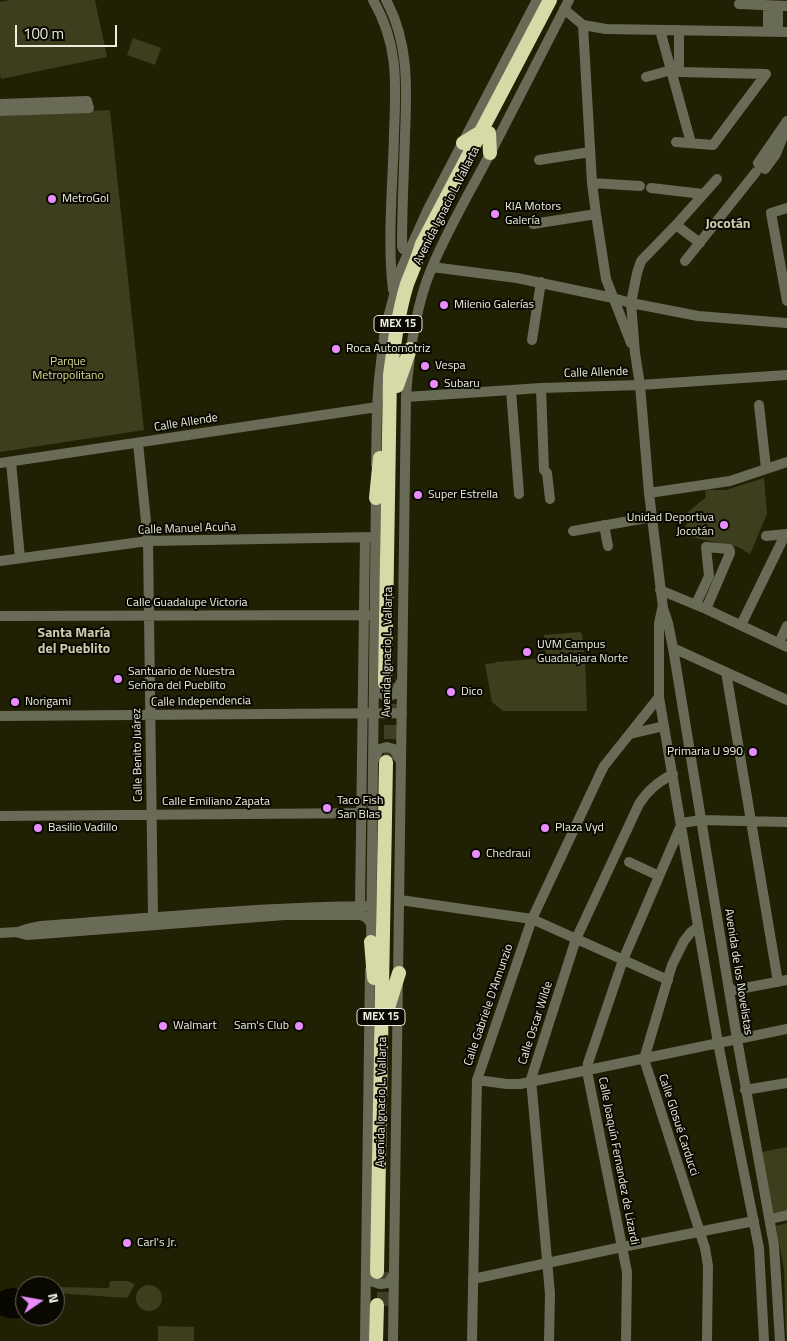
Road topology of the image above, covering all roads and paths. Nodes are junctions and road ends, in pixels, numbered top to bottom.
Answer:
1 (373, 0) edge
2 (386, 0) edge
3 (537, 0) edge
4 (550, 0) edge
5 (564, 3) edge
6 (739, 4) dead end
7 (770, 5) edge
8 (583, 25) junction
9 (660, 30) junction
10 (680, 30) junction
11 (777, 32) edge
12 (405, 61) junction
13 (394, 64) junction
14 (675, 71) junction
15 (646, 77) dead end
16 (0, 104) edge
17 (0, 111) edge
18 (787, 121) edge
19 (787, 126) edge
20 (485, 132) junction
21 (676, 142) dead end
22 (462, 143) junction
23 (691, 143) junction
24 (590, 152) junction
25 (490, 153) junction
26 (539, 160) dead end
27 (756, 172) dead end
28 (393, 175) junction
29 (404, 176) junction
30 (717, 179) dead end
31 (592, 183) junction
32 (640, 186) dead end
33 (651, 188) dead end
34 (703, 194) junction
35 (787, 208) edge
36 (596, 214) junction
37 (534, 224) dead end
38 (676, 225) junction
39 (700, 243) junction
40 (411, 247) junction
41 (685, 261) dead end
42 (432, 267) junction
43 (411, 276) junction
44 (541, 282) junction
45 (394, 295) junction
46 (614, 298) junction
47 (787, 301) edge
48 (631, 303) junction
49 (787, 323) edge
50 (532, 340) dead end
51 (410, 349) junction
52 (635, 353) junction
53 (787, 376) edge
54 (640, 384) junction
55 (396, 386) junction
56 (541, 388) junction
57 (511, 390) junction
58 (406, 396) junction
59 (760, 405) dead end
60 (383, 409) junction
61 (138, 443) junction
62 (5, 462) edge
63 (787, 462) edge
64 (766, 468) junction
65 (649, 493) junction
66 (519, 494) dead end
67 (376, 498) joint
68 (550, 499) dead end
69 (652, 517) junction
70 (604, 526) junction
71 (573, 531) dead end
72 (786, 534) edge
73 (766, 536) dead end
74 (365, 537) junction
75 (376, 537) junction
76 (148, 541) junction
77 (608, 546) dead end
78 (20, 558) junction
79 (0, 561) edge
80 (713, 578) dead end
81 (660, 590) junction
82 (701, 606) junction
83 (663, 608) junction
84 (364, 614) junction
85 (149, 615) junction
86 (375, 615) junction
87 (0, 616) edge
88 (742, 625) junction
89 (787, 626) edge
90 (783, 645) edge
91 (673, 648) junction
92 (726, 672) junction
93 (388, 680) junction
94 (659, 697) junction
95 (786, 698) edge
96 (362, 713) junction
97 (374, 713) junction
98 (402, 713) junction
99 (150, 715) junction
100 (0, 716) edge
101 (664, 726) junction
102 (630, 734) junction
103 (388, 763) junction
104 (672, 774) junction
105 (361, 813) junction
106 (372, 813) junction
107 (152, 815) junction
108 (0, 816) edge
109 (701, 820) junction
110 (751, 820) junction
111 (787, 822) edge
112 (682, 823) junction
113 (628, 862) dead end
114 (659, 876) junction
115 (400, 900) junction
116 (365, 906) junction
117 (153, 917) junction
118 (532, 919) junction
119 (371, 924) junction
120 (698, 928) junction
121 (18, 932) junction
122 (0, 933) edge
123 (576, 939) junction
124 (371, 942) junction
125 (623, 960) junction
126 (399, 973) junction
127 (668, 980) junction
128 (782, 981) edge
129 (729, 991) junction
130 (388, 1008) junction
131 (787, 1029) edge
132 (737, 1040) junction
133 (718, 1043) junction
134 (380, 1046) junction
135 (644, 1059) junction
136 (587, 1071) junction
137 (477, 1080) junction
138 (532, 1082) junction
139 (787, 1083) edge
140 (745, 1090) junction
141 (787, 1215) edge
142 (770, 1219) junction
143 (754, 1221) junction
144 (700, 1232) junction
145 (622, 1248) junction
146 (547, 1264) junction
147 (381, 1273) junction
148 (473, 1279) junction
149 (366, 1290) junction
150 (385, 1303) junction
151 (782, 1339) edge
152 (764, 1340) edge
153 (365, 1341) edge
154 (376, 1341) edge
155 (384, 1341) edge
156 (393, 1341) edge
157 (472, 1341) edge
158 (549, 1341) edge
159 (626, 1341) edge
160 (706, 1341) edge

1 - 13 street
2 - 12 street
3 - 22 street, Avenida Ignacio L. Vallarta
4 - 20 highway, Avenida Ignacio L. Vallarta / MEX 15
5 - 8 street
5 - 20 highway, Avenida Ignacio L. Vallarta / MEX 15
5 - 25 street, Avenida Ignacio L. Vallarta
6 - 7 street
7 - 11 street
8 - 9 street
8 - 24 street
9 - 10 street
9 - 14 street
10 - 11 street
10 - 14 street
12 - 13 street
12 - 29 street
13 - 28 street
14 - 15 street
14 - 23 street
14 - 23 street
16 - 17 street
18 - 19 street
20 - 22 highway
20 - 25 highway
20 - 43 highway, Avenida Ignacio L. Vallarta / MEX 15
20 - 55 highway, Avenida Ignacio L. Vallarta / MEX 15
21 - 23 street
22 - 40 street, Avenida Ignacio L. Vallarta
24 - 26 street
24 - 31 street
25 - 42 street, Avenida Ignacio L. Vallarta
27 - 39 street
28 - 29 street
28 - 45 street
29 - 40 street
30 - 34 street
31 - 32 street
31 - 36 street
33 - 34 street
34 - 38 street
35 - 47 street
36 - 37 street
36 - 46 street
38 - 39 street
38 - 48 street
39 - 41 street
40 - 43 highway
40 - 45 street, Avenida Ignacio L. Vallarta
42 - 44 street
42 - 51 street, Avenida Ignacio L. Vallarta
43 - 60 highway, Avenida Ignacio L. Vallarta / MEX 15
44 - 46 street
44 - 50 street
45 - 60 street, Avenida Ignacio L. Vallarta
46 - 48 street
46 - 52 street
48 - 49 street
48 - 52 street
51 - 55 highway
51 - 58 street, Avenida Ignacio L. Vallarta
52 - 54 street, Avenida de los Novelistas
53 - 54 street, Calle Allende
54 - 56 street, Calle Allende
54 - 65 street, Avenida de los Novelistas
55 - 93 highway, Avenida Ignacio L. Vallarta / MEX 15
56 - 57 street, Calle Allende
56 - 68 street
57 - 58 street, Calle Allende
57 - 66 street
58 - 93 street, Avenida Ignacio L. Vallarta
59 - 64 street
60 - 61 street, Calle Allende
60 - 67 highway
60 - 93 highway, Avenida Ignacio L. Vallarta / MEX 15
61 - 62 street, Calle Allende
61 - 76 street, Calle Benito Juárez
62 - 78 street
63 - 64 street
64 - 65 street
65 - 69 street, Avenida de los Novelistas
67 - 75 street, Avenida Ignacio L. Vallarta
69 - 70 street
69 - 81 street, Avenida de los Novelistas
70 - 71 street
70 - 77 street
72 - 73 street
72 - 88 street
74 - 75 street, Calle Manuel Acuña
74 - 76 street, Calle Manuel Acuña
74 - 84 street
75 - 86 street, Avenida Ignacio L. Vallarta
76 - 78 street, Calle Manuel Acuña
76 - 85 street, Calle Benito Juárez
78 - 79 street, Calle Manuel Acuña
80 - 82 street
81 - 82 street
81 - 83 street, Avenida de los Novelistas
82 - 88 street
83 - 91 street, Avenida de los Novelistas
83 - 94 street, Avenida de los Novelistas
84 - 85 street, Calle Guadalupe Victoria
84 - 86 street, Calle Guadalupe Victoria
84 - 96 street
85 - 87 street, Calle Guadalupe Victoria
85 - 99 street, Calle Benito Juárez
86 - 93 street, Avenida Ignacio L. Vallarta
88 - 90 street
89 - 90 street
91 - 92 street
91 - 109 street, Avenida de los Novelistas
92 - 95 street
92 - 110 street
93 - 97 street, Avenida Ignacio L. Vallarta
93 - 98 street, Avenida Ignacio L. Vallarta
94 - 101 street, Avenida de los Novelistas
94 - 102 street, Calle Gabriele D'Annunzio
96 - 97 street, Calle Independencia
96 - 99 street, Calle Independencia
96 - 105 street
97 - 98 street, Calle Independencia
97 - 103 street, Avenida Ignacio L. Vallarta
98 - 103 street, Avenida Ignacio L. Vallarta
99 - 100 street, Calle Independencia
99 - 107 street, Calle Benito Juárez
101 - 102 street
101 - 104 street, Avenida de los Novelistas
102 - 118 street, Calle Gabriele D'Annunzio
103 - 106 street, Avenida Ignacio L. Vallarta
103 - 115 street, Avenida Ignacio L. Vallarta
103 - 130 highway, Avenida Ignacio L. Vallarta / MEX 15
103 - 134 highway, Avenida Ignacio L. Vallarta / MEX 15
104 - 112 street, Avenida de los Novelistas
104 - 123 street, Calle Oscar Wilde
105 - 106 street, Calle Emiliano Zapata
105 - 107 street, Calle Emiliano Zapata
105 - 116 street
106 - 116 street, Avenida Ignacio L. Vallarta
107 - 108 street, Calle Emiliano Zapata
107 - 117 street, Calle Benito Juárez
109 - 110 street
109 - 112 street
109 - 129 street, Avenida de los Novelistas
110 - 111 street
110 - 128 street
112 - 114 street, Calle Joaquín Fernandez de Lizardi
112 - 120 street, Avenida de los Novelistas
113 - 114 street
114 - 125 street, Calle Joaquín Fernandez de Lizardi
115 - 118 street
115 - 126 street, Avenida Ignacio L. Vallarta
116 - 117 street
116 - 119 street, Avenida Ignacio L. Vallarta
117 - 121 street
118 - 123 street
118 - 137 street, Calle Gabriele D'Annunzio
119 - 121 street
119 - 124 street, Avenida Ignacio L. Vallarta
120 - 127 street
120 - 133 street, Avenida de los Novelistas
121 - 122 street
123 - 125 street
123 - 138 street, Calle Oscar Wilde
124 - 134 highway
124 - 147 street, Avenida Ignacio L. Vallarta
125 - 127 street
125 - 136 street, Calle Joaquín Fernandez de Lizardi
126 - 130 highway
126 - 147 street, Avenida Ignacio L. Vallarta
127 - 135 street
128 - 129 street
129 - 132 street, Avenida de los Novelistas
130 - 147 highway, Avenida Ignacio L. Vallarta / MEX 15
131 - 132 street
132 - 133 street
132 - 140 street, Avenida de los Novelistas
133 - 135 street
133 - 143 street, Avenida de los Novelistas
134 - 147 highway, Avenida Ignacio L. Vallarta / MEX 15
135 - 136 street
135 - 144 street, Calle Glosué Carducci
136 - 138 street
136 - 145 street, Calle Joaquín Fernandez de Lizardi
137 - 138 street
137 - 148 street, Calle Gabriele D'Annunzio
138 - 146 street, Calle Oscar Wilde
139 - 140 street
140 - 142 street, Avenida de los Novelistas
141 - 142 street
142 - 151 street, Avenida de los Novelistas
143 - 144 street
143 - 152 street, Avenida de los Novelistas
144 - 145 street
144 - 160 street, Calle Glosué Carducci
145 - 146 street
145 - 159 street, Calle Joaquín Fernandez de Lizardi
146 - 148 street
146 - 158 street, Calle Oscar Wilde
147 - 149 street, Avenida Ignacio L. Vallarta
147 - 150 street, Avenida Ignacio L. Vallarta
148 - 157 street, Calle Gabriele D'Annunzio
149 - 150 street
149 - 153 street, Avenida Ignacio L. Vallarta
150 - 154 highway, Avenida Ignacio L. Vallarta
150 - 155 highway, Avenida Ignacio L. Vallarta
150 - 156 street, Avenida Ignacio L. Vallarta
151 - 152 street

